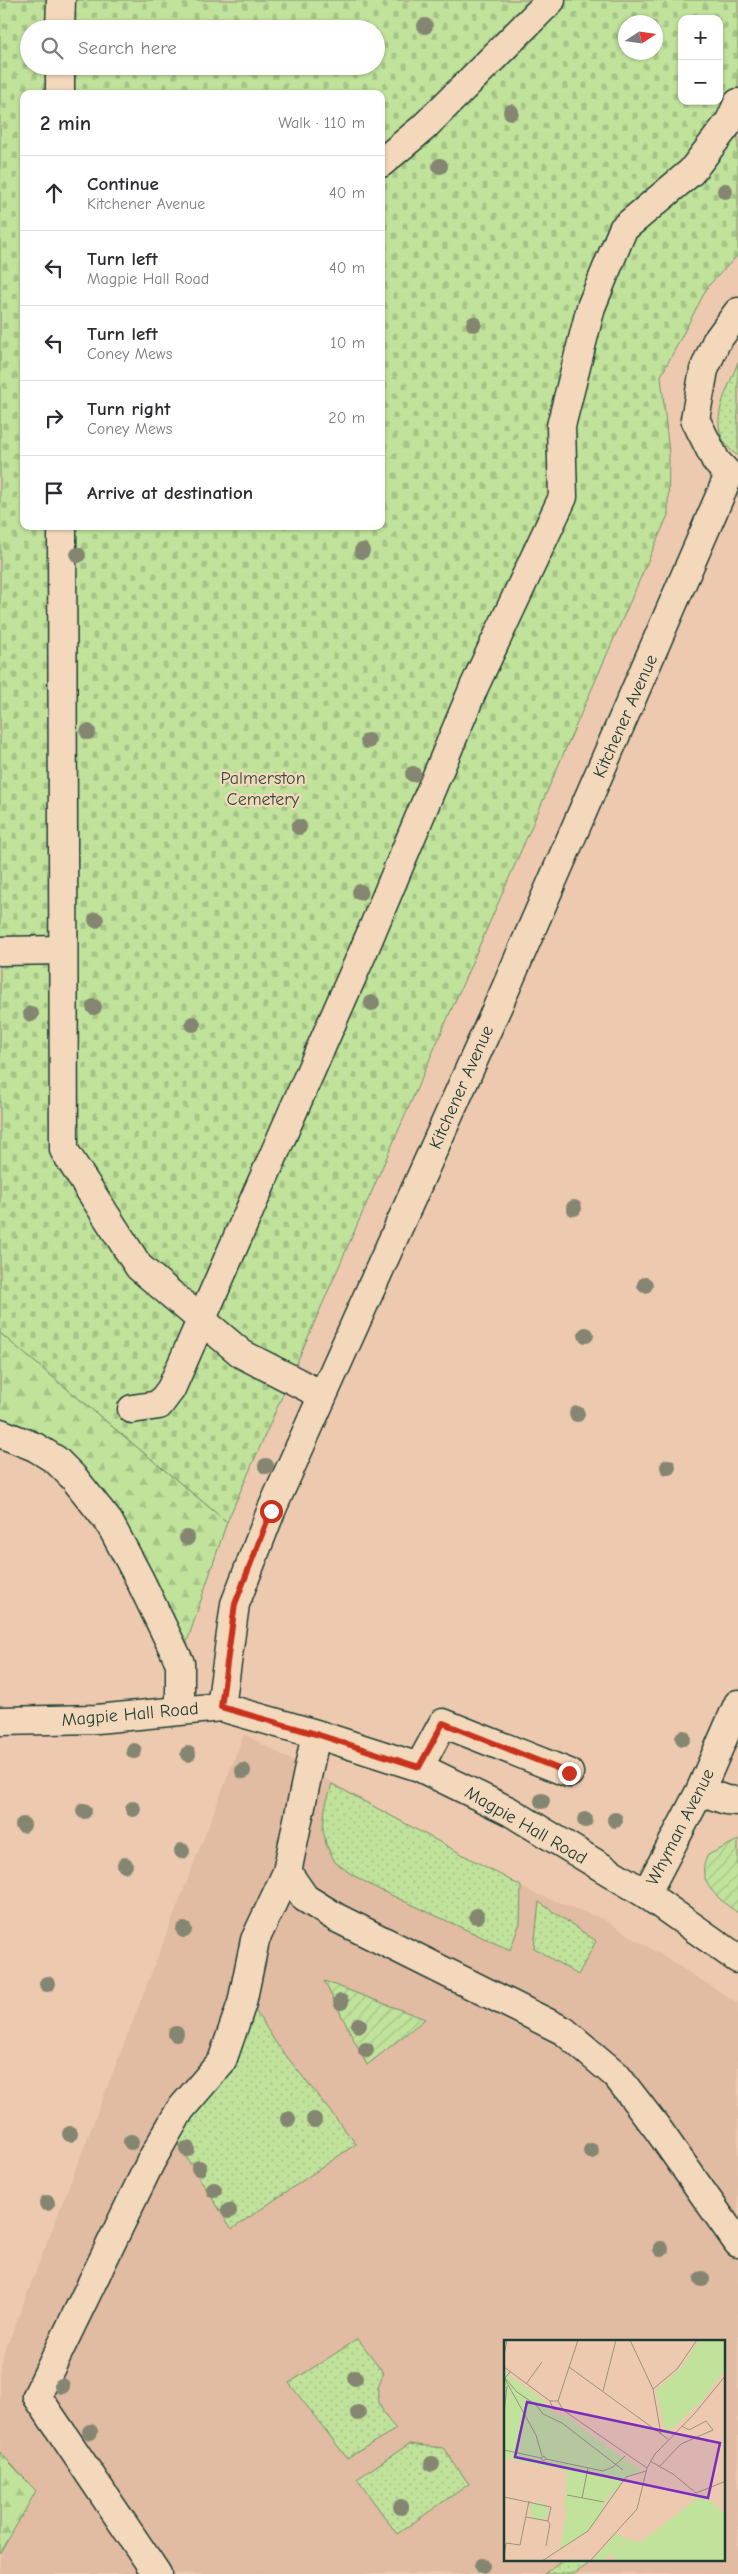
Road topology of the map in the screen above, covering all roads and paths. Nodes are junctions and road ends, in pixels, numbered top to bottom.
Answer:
1 (60, 0) edge
2 (551, 0) edge
3 (60, 20) edge
4 (60, 75) edge
5 (60, 90) edge
6 (738, 103) edge
7 (385, 160) edge
8 (738, 312) edge
9 (734, 474) edge
10 (62, 530) edge
11 (63, 950) junction
12 (0, 952) edge
13 (202, 1320) junction
14 (322, 1395) junction
15 (132, 1408) dead end
16 (0, 1433) edge
17 (738, 1704) edge
18 (221, 1707) junction
19 (180, 1709) junction
20 (0, 1721) edge
21 (316, 1734) junction
22 (419, 1767) junction
23 (569, 1773) dead end
24 (700, 1791) junction
25 (738, 1801) edge
26 (287, 1872) junction
27 (646, 1894) junction
28 (738, 1958) edge
29 (738, 2243) edge
30 (157, 2574) edge

1 - 3 street
2 - 7 street
4 - 5 street
6 - 13 street
8 - 9 street, Kitchener Avenue
9 - 14 street, Kitchener Avenue
10 - 11 street
11 - 12 street
11 - 13 street
13 - 14 street
13 - 15 street
14 - 18 street, Kitchener Avenue
16 - 19 street
17 - 24 street, Whyman Avenue
18 - 19 street, Magpie Hall Road
18 - 21 street, Magpie Hall Road
19 - 20 street, Magpie Hall Road
21 - 22 street, Magpie Hall Road
21 - 26 street
22 - 23 street
22 - 27 street, Magpie Hall Road
24 - 25 street
24 - 27 street, Whyman Avenue
26 - 29 street
26 - 30 street
27 - 28 street, Magpie Hall Road

